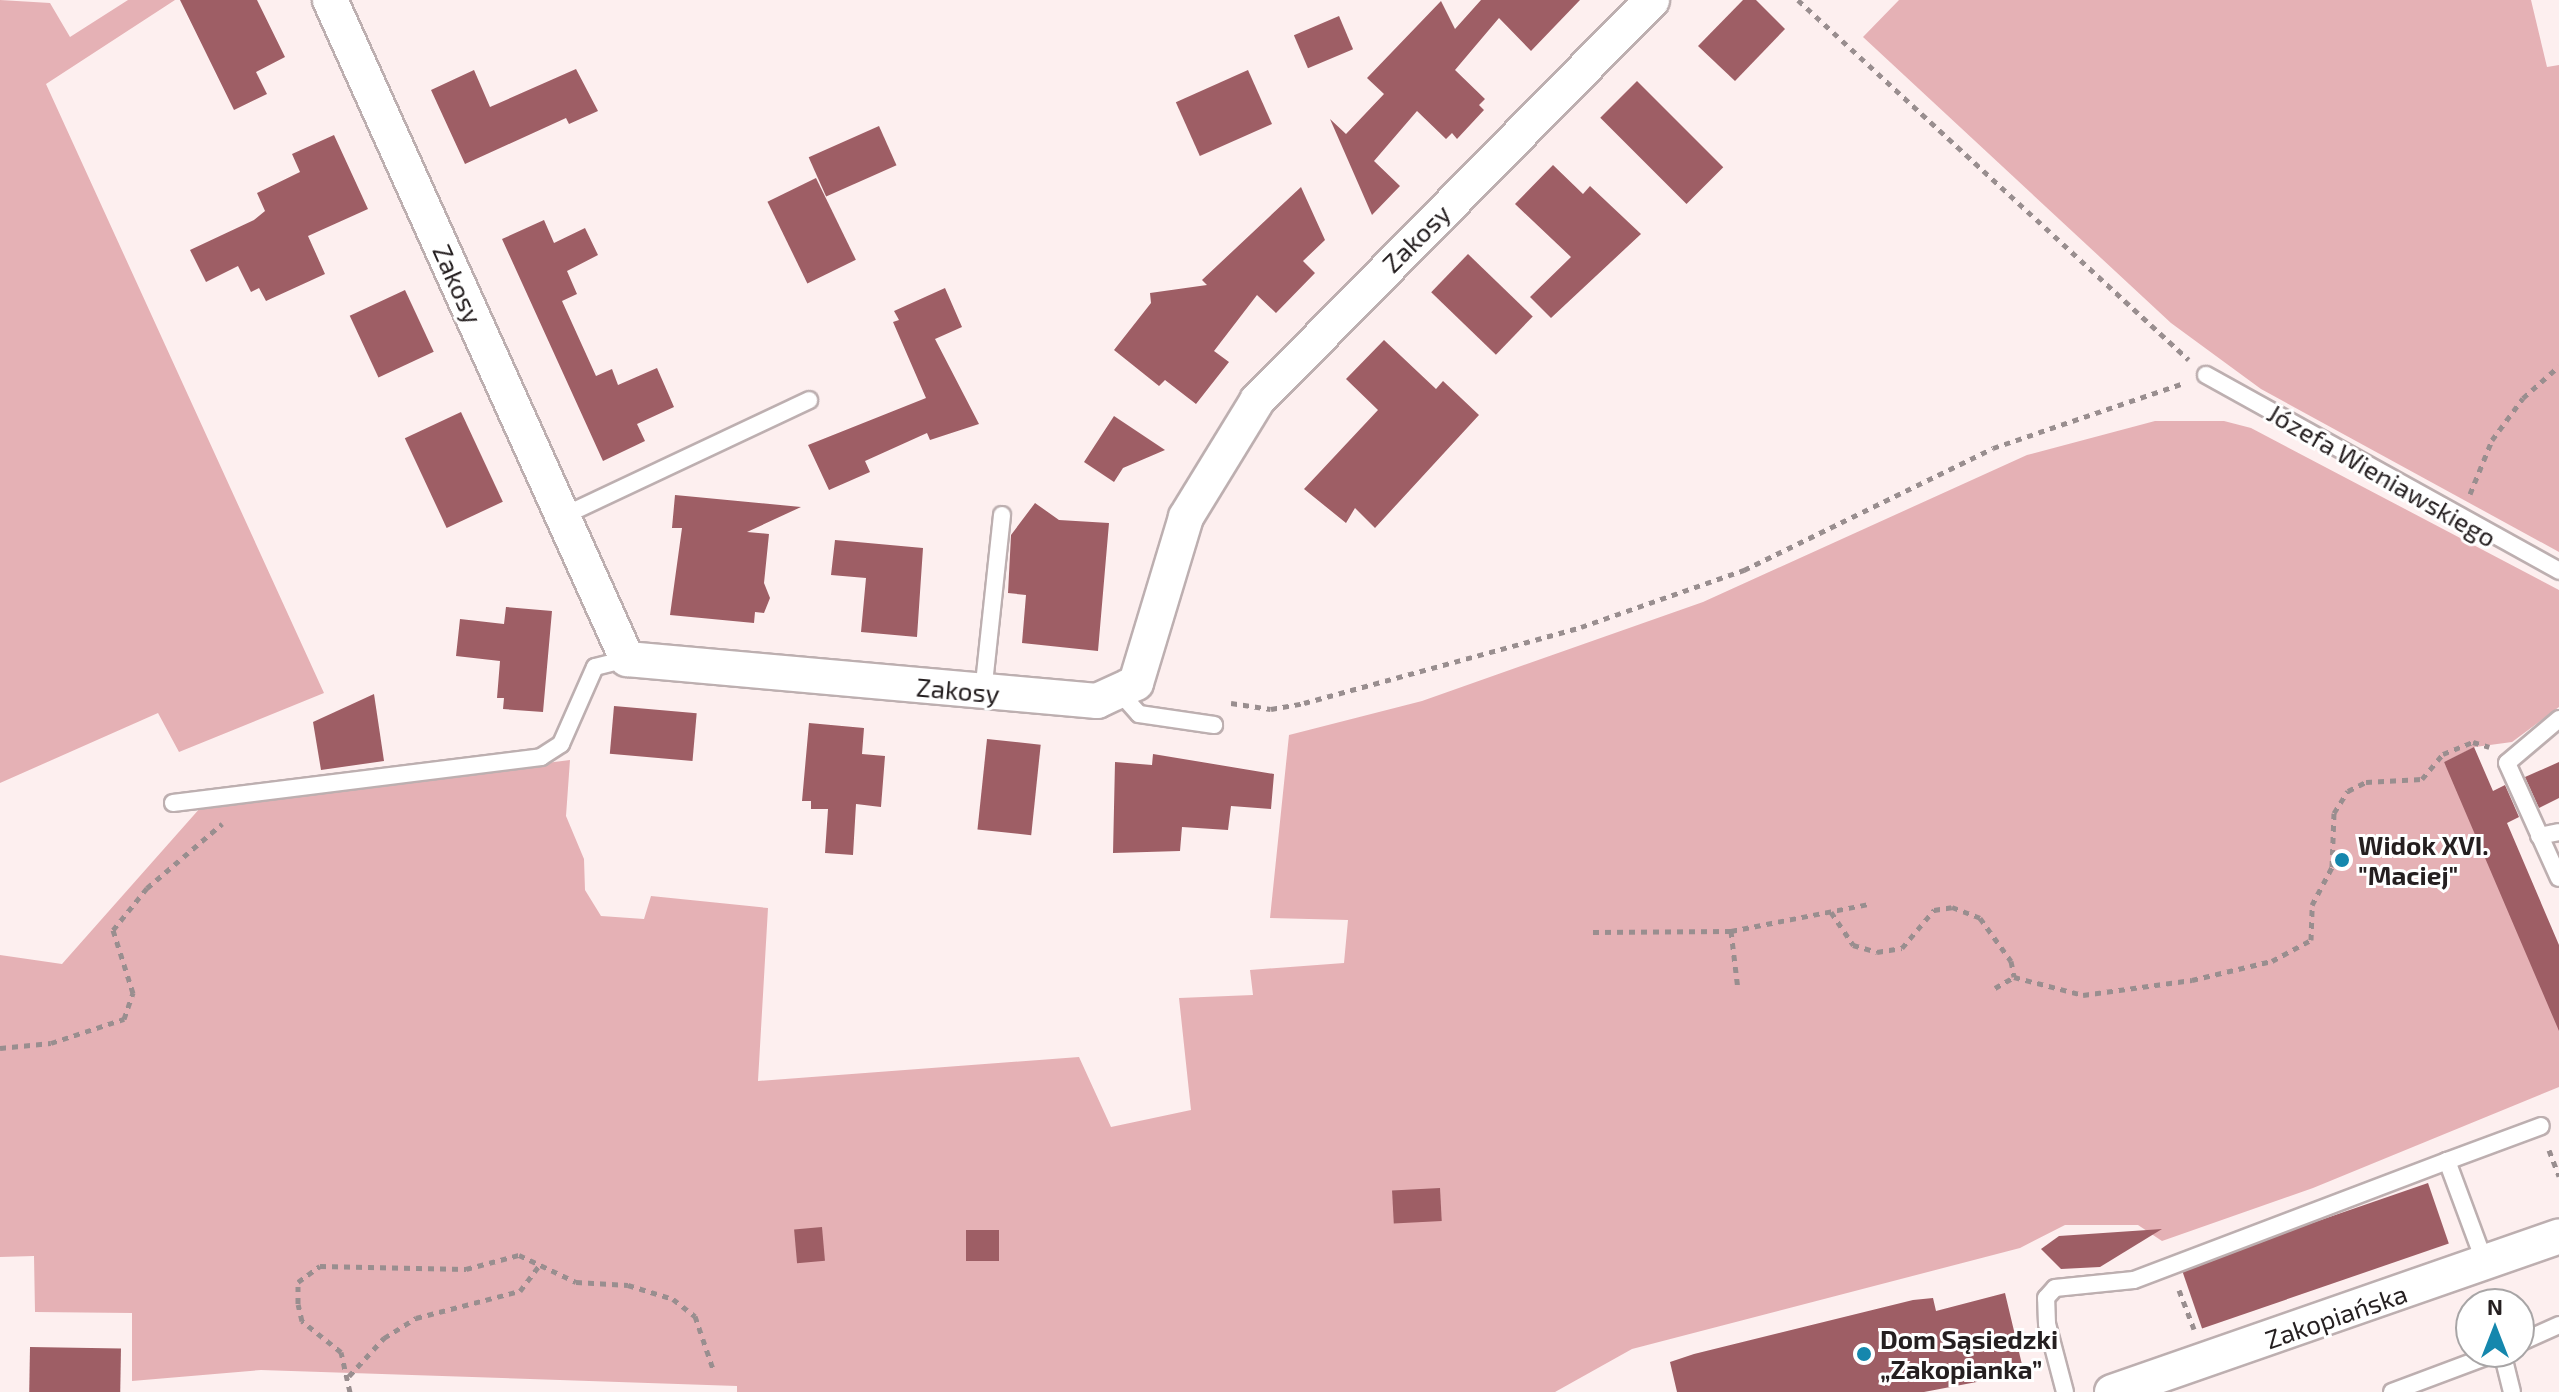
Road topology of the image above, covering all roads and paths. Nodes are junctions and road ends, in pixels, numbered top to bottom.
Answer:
1 (330, 0) edge
2 (1652, 0) edge
3 (1798, 0) edge
4 (2559, 366) edge
5 (2206, 375) junction
6 (809, 400) dead end
7 (1002, 515) dead end
8 (563, 516) junction
9 (2464, 522) junction
10 (2559, 571) edge
11 (627, 659) junction
12 (983, 693) junction
13 (1121, 694) junction
14 (1217, 701) dead end
15 (2559, 719) edge
16 (1214, 725) dead end
17 (2443, 754) dead end
18 (173, 803) dead end
19 (233, 818) dead end
20 (2559, 832) edge
21 (2539, 836) junction
22 (2559, 878) edge
23 (1869, 904) dead end
24 (1831, 912) junction
25 (1731, 931) junction
26 (1593, 932) dead end
27 (2014, 977) junction
28 (1995, 988) dead end
29 (1738, 990) dead end
30 (0, 1048) edge
31 (2541, 1126) dead end
32 (2447, 1161) junction
33 (2559, 1236) edge
34 (2485, 1263) junction
35 (539, 1266) junction
36 (2559, 1325) edge
37 (2535, 1336) edge
38 (2457, 1368) edge
39 (2505, 1368) edge
40 (713, 1369) dead end
41 (349, 1376) junction
42 (350, 1392) edge
43 (2065, 1392) edge
44 (2112, 1392) edge
45 (2392, 1392) edge
46 (2512, 1392) edge

1 - 8 street, Zakosy
2 - 13 street, Zakosy
3 - 5 path
4 - 9 path
5 - 9 lane, Józefa Wieniawskiego
5 - 14 path
6 - 8 lane
7 - 12 lane
8 - 11 street, Zakosy
9 - 10 lane, Józefa Wieniawskiego
11 - 12 street, Zakosy
11 - 18 lane
12 - 13 street, Zakosy
13 - 16 lane
15 - 21 lane
17 - 27 path
19 - 30 path
20 - 21 lane
21 - 22 lane
23 - 24 path
24 - 25 path
24 - 27 path
25 - 26 path
25 - 29 path
27 - 28 path
31 - 32 lane
32 - 34 lane
32 - 43 lane
33 - 34 street, Zakopiańska
34 - 44 street, Zakopiańska
35 - 40 path
35 - 41 path
35 - 41 path
36 - 37 lane
38 - 45 lane
39 - 46 lane
41 - 42 path

